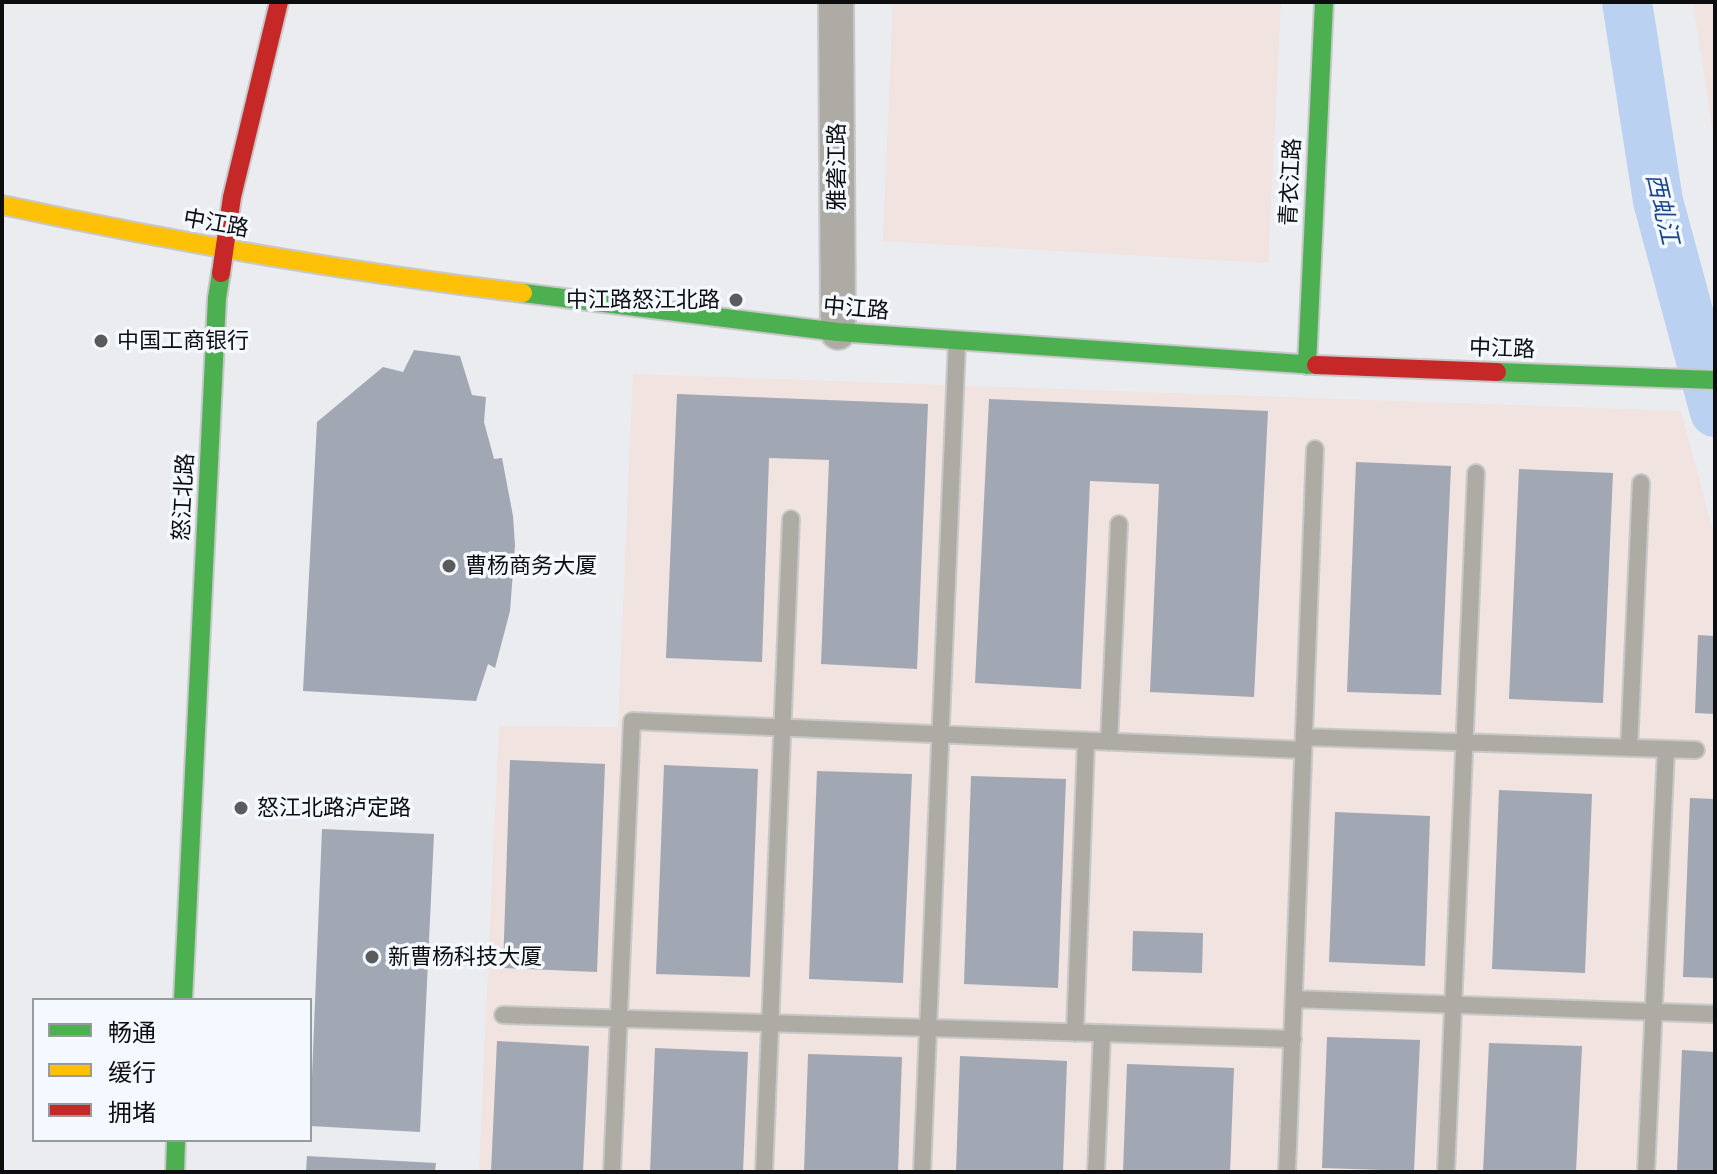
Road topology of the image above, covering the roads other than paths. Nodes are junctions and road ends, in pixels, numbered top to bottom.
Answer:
1 (279, 2) edge
2 (836, 2) edge
3 (1324, 2) edge
4 (2, 205) edge
5 (223, 250) junction
6 (838, 332) junction
7 (957, 342) junction
8 (1307, 365) junction
9 (1715, 380) edge
10 (1315, 449) dead end
11 (1476, 473) dead end
12 (1641, 483) dead end
13 (791, 519) dead end
14 (1119, 524) dead end
15 (782, 728) junction
16 (940, 735) junction
17 (1086, 741) junction
18 (1109, 742) junction
19 (1465, 743) junction
20 (1304, 744) junction
21 (1629, 748) junction
22 (1666, 750) junction
23 (1696, 750) dead end
24 (183, 998) edge
25 (1294, 999) junction
26 (1454, 1005) junction
27 (1653, 1012) junction
28 (1715, 1014) edge
29 (503, 1015) dead end
30 (619, 1019) junction
31 (770, 1023) junction
32 (928, 1028) junction
33 (1075, 1033) junction
34 (1102, 1033) junction
35 (1293, 1039) junction
36 (176, 1142) edge
37 (175, 1172) edge
38 (612, 1172) edge
39 (764, 1172) edge
40 (922, 1172) edge
41 (1096, 1172) edge
42 (1287, 1172) edge
43 (1446, 1172) edge
44 (1646, 1172) edge

1 - 5 street, 怒江北路
2 - 6 street, 雅砻江路
3 - 8 street, 青衣江路
4 - 5 street, 中江路
5 - 6 street, 中江路
5 - 24 street, 怒江北路
6 - 7 street, 中江路
7 - 8 street, 中江路
7 - 16 lane
8 - 9 street, 中江路
10 - 20 lane
11 - 19 lane
12 - 21 lane
13 - 15 lane
14 - 18 lane
15 - 16 lane
15 - 30 lane
15 - 31 lane
16 - 17 lane
16 - 32 lane
17 - 18 lane
17 - 33 lane
18 - 20 lane
19 - 20 lane
19 - 21 lane
19 - 26 lane
20 - 25 lane
21 - 22 lane
22 - 23 lane
22 - 27 lane
25 - 26 lane
25 - 35 lane
26 - 27 lane
26 - 43 lane
27 - 28 lane
27 - 44 lane
29 - 30 lane
30 - 31 lane
30 - 38 lane
31 - 32 lane
31 - 39 lane
32 - 33 lane
32 - 40 lane
33 - 34 lane
34 - 35 lane
34 - 41 lane
35 - 42 lane
36 - 37 street

